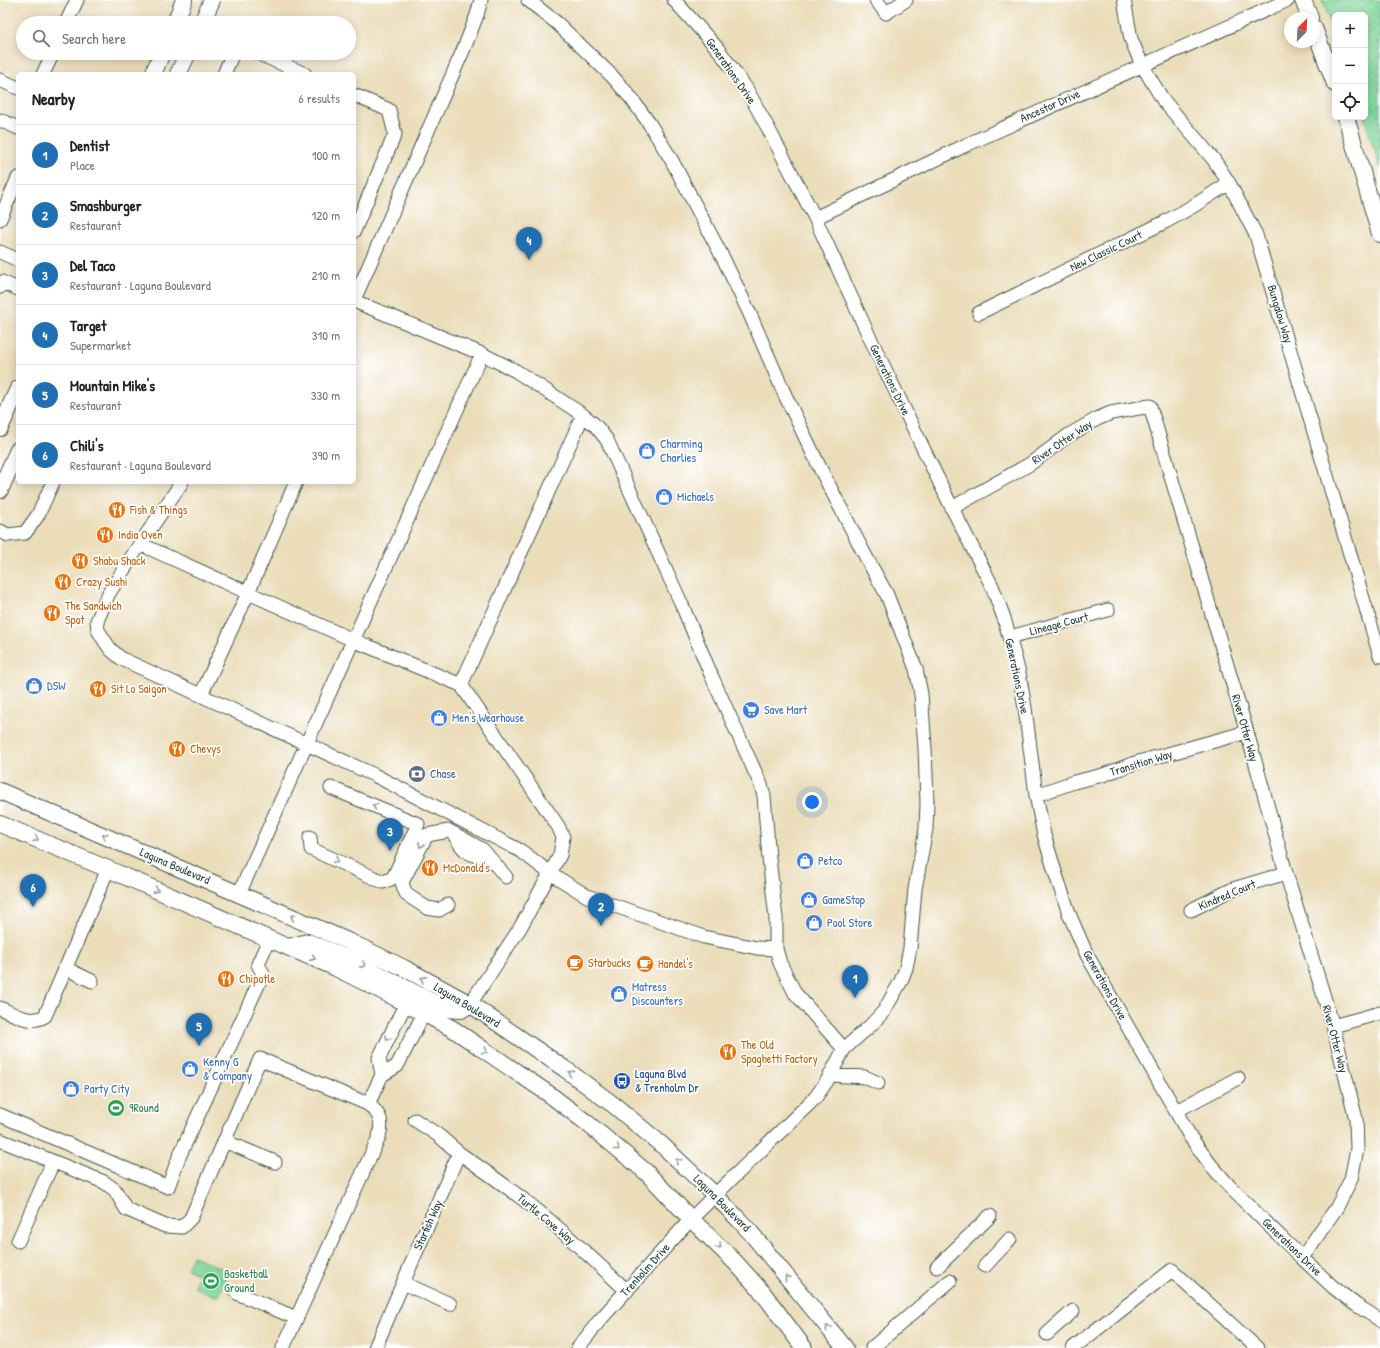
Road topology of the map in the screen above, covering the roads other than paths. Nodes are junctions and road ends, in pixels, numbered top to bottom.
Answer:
1 (77, 0) edge
2 (184, 0) edge
3 (212, 0) edge
4 (481, 0) edge
5 (528, 0) edge
6 (674, 0) edge
7 (876, 0) edge
8 (906, 0) edge
9 (1124, 0) edge
10 (1288, 0) edge
11 (1303, 0) edge
12 (1308, 12) edge
13 (69, 16) edge
14 (178, 16) edge
15 (205, 16) edge
16 (1320, 44) edge
17 (50, 60) edge
18 (160, 60) edge
19 (163, 60) edge
20 (185, 60) edge
21 (229, 60) edge
22 (273, 60) edge
23 (1142, 65) junction
24 (44, 72) edge
25 (154, 72) edge
26 (162, 72) edge
27 (179, 72) edge
28 (225, 72) edge
29 (300, 72) edge
30 (1332, 76) edge
31 (0, 80) edge
32 (16, 87) edge
33 (356, 96) edge
34 (0, 120) edge
35 (1347, 120) edge
36 (16, 127) edge
37 (16, 183) edge
38 (1229, 183) junction
39 (815, 218) junction
40 (0, 219) edge
41 (356, 227) edge
42 (1380, 234) edge
43 (0, 252) edge
44 (16, 259) edge
45 (1, 283) edge
46 (16, 288) edge
47 (356, 295) edge
48 (356, 301) edge
49 (979, 313) dead end
50 (482, 354) junction
51 (16, 393) edge
52 (583, 415) junction
53 (1, 422) edge
54 (16, 454) edge
55 (52, 484) edge
56 (181, 484) edge
57 (295, 484) edge
58 (0, 490) edge
59 (952, 508) junction
60 (0, 531) edge
61 (140, 544) junction
62 (248, 593) junction
63 (1108, 610) dead end
64 (1010, 637) junction
65 (353, 640) junction
66 (1380, 656) edge
67 (461, 685) junction
68 (201, 695) junction
69 (1247, 732) junction
70 (307, 744) junction
71 (332, 788) dead end
72 (0, 791) edge
73 (1036, 795) junction
74 (0, 824) edge
75 (310, 837) dead end
76 (108, 869) junction
77 (550, 873) junction
78 (1286, 873) junction
79 (506, 876) dead end
80 (239, 894) junction
81 (448, 905) dead end
82 (1190, 910) dead end
83 (269, 939) junction
84 (288, 947) junction
85 (776, 949) junction
86 (65, 968) junction
87 (92, 981) dead end
88 (406, 1003) junction
89 (470, 1004) junction
90 (0, 1008) edge
91 (424, 1013) junction
92 (1380, 1013) edge
93 (1332, 1026) junction
94 (844, 1049) junction
95 (382, 1075) junction
96 (830, 1075) junction
97 (1238, 1078) dead end
98 (878, 1083) dead end
99 (368, 1104) junction
100 (1176, 1111) junction
101 (0, 1115) edge
102 (415, 1120) dead end
103 (0, 1140) edge
104 (224, 1141) junction
105 (459, 1153) junction
106 (53, 1162) junction
107 (275, 1162) dead end
108 (715, 1195) junction
109 (990, 1216) dead end
110 (691, 1219) junction
111 (1010, 1239) dead end
112 (18, 1241) dead end
113 (1302, 1258) junction
114 (985, 1266) dead end
115 (937, 1267) dead end
116 (950, 1281) dead end
117 (403, 1283) junction
118 (627, 1292) junction
119 (238, 1293) dead end
120 (450, 1304) dead end
121 (1073, 1311) dead end
122 (296, 1318) junction
123 (1380, 1320) edge
124 (1047, 1334) dead end
125 (283, 1348) edge
126 (375, 1348) edge
127 (578, 1348) edge
128 (804, 1348) edge
129 (845, 1348) edge
130 (872, 1348) edge
131 (1074, 1348) edge
132 (1257, 1348) edge

1 - 13 street
2 - 14 main road
3 - 15 main road
4 - 47 street
5 - 94 street
6 - 39 street, Generations Drive
7 - 8 street
9 - 23 street, Bungalow Way
10 - 23 street, Ancestor Drive
11 - 12 main road
16 - 30 main road
17 - 24 street
18 - 25 main road
19 - 26 main road
20 - 27 main road
21 - 28 street
22 - 29 street
23 - 38 street, Bungalow Way
23 - 39 street, Ancestor Drive
31 - 32 street
33 - 41 street
34 - 36 street
35 - 42 main road
37 - 40 street
38 - 49 street, New Classic Court
38 - 66 street, Bungalow Way
39 - 59 street, Generations Drive
43 - 44 street
45 - 46 street
48 - 50 street
50 - 52 street
50 - 65 street
51 - 53 main road
52 - 67 street
52 - 85 street
54 - 58 main road
55 - 60 street
56 - 61 street
57 - 62 street
59 - 64 street, Generations Drive
59 - 69 street, River Otter Way
61 - 62 street
61 - 68 street
62 - 65 street
62 - 68 street
63 - 64 street, Lineage Court
64 - 73 street, Generations Drive
65 - 67 street
65 - 70 street
67 - 77 street
68 - 70 street
69 - 73 street, Transition Way
69 - 78 street, River Otter Way
70 - 77 street
70 - 80 street
75 -> 71 street
80 -> 72 main road, Laguna Boulevard
73 - 100 street, Generations Drive
74 -> 76 main road
76 -> 83 main road
76 - 86 street
77 - 85 street
77 - 89 street
78 - 82 street, Kindred Court
78 - 93 street, River Otter Way
79 -> 81 street
89 -> 80 main road, Laguna Boulevard
83 - 84 main road
83 - 101 street
84 -> 88 main road
84 -> 89 main road
85 - 94 street
86 - 87 street
86 - 90 street
88 - 91 main road
88 -> 95 street
108 -> 89 main road, Laguna Boulevard
91 - 95 street
91 -> 110 main road
92 - 93 street
93 - 113 street, River Otter Way
94 - 96 street, Trenholm Drive
95 - 99 street
96 - 98 street
96 - 108 street, Trenholm Drive
97 - 100 street
99 - 104 street
99 - 122 street
100 - 113 street, Generations Drive
102 - 105 street
103 - 106 street
104 - 106 street
104 - 107 street
105 - 117 street, Starfish Way
105 - 118 street, Turtle Cove Way
106 - 112 street
108 - 110 street, Trenholm Drive
129 -> 108 main road, Laguna Boulevard
109 - 115 street
110 - 118 street, Trenholm Drive
110 -> 128 main road
111 - 114 street
113 - 123 street, Generations Drive
116 - 130 street
117 - 120 street
117 - 126 street, Starfish Way
118 - 127 street, Trenholm Drive
119 - 122 street
121 - 124 street
122 - 125 street
131 - 132 street

